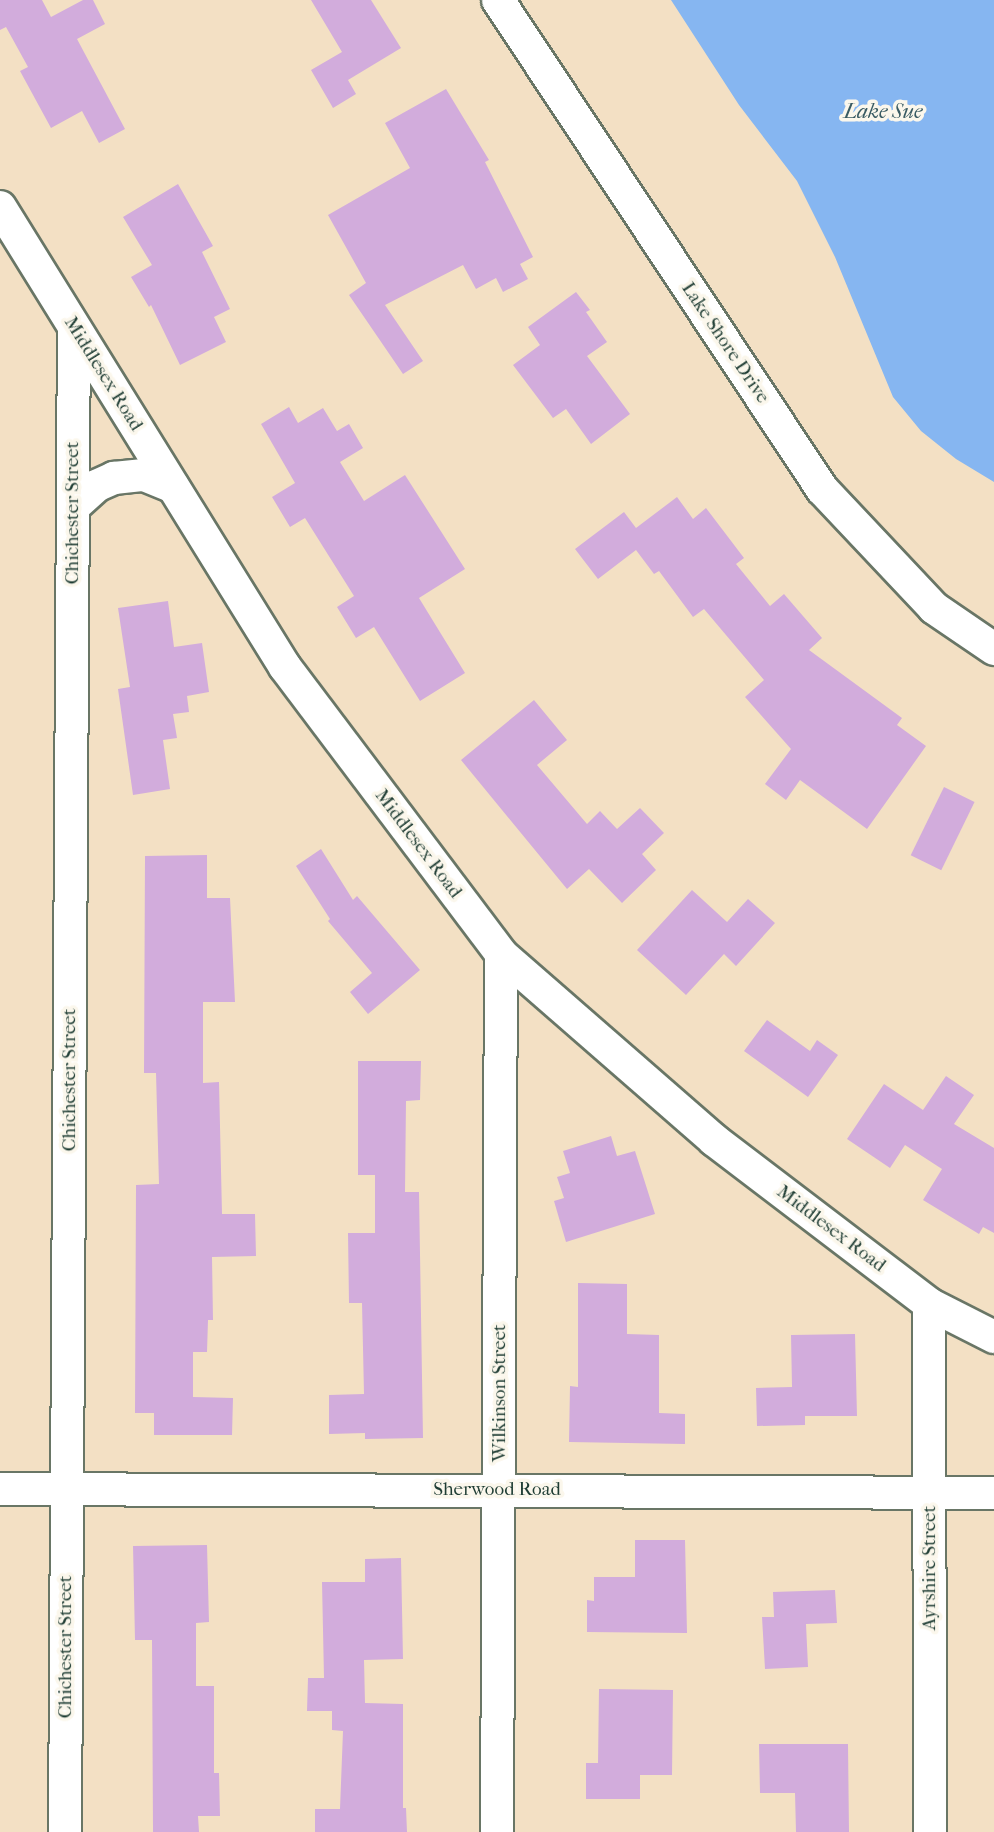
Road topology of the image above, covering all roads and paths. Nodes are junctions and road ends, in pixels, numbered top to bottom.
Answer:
1 (498, 0) edge
2 (0, 207) edge
3 (74, 328) junction
4 (173, 487) junction
5 (73, 506) junction
6 (994, 649) edge
7 (501, 954) junction
8 (929, 1304) junction
9 (994, 1337) edge
10 (0, 1489) edge
11 (68, 1490) junction
12 (499, 1490) junction
13 (930, 1492) junction
14 (994, 1493) edge
15 (65, 1832) edge
16 (497, 1832) edge
17 (930, 1832) edge

1 - 6 street, Lake Shore Drive
2 - 3 street, Middlesex Road
3 - 4 street, Middlesex Road
3 - 5 street, Chichester Street
4 - 5 street
4 - 7 street, Middlesex Road
5 - 11 street, Chichester Street
7 - 8 street, Middlesex Road
7 - 12 street, Wilkinson Street
8 - 9 street, Middlesex Road
8 - 13 street, Ayrshire Street
10 - 11 street, Sherwood Road
11 - 12 street, Sherwood Road
11 - 15 street, Chichester Street
12 - 13 street, Sherwood Road
12 - 16 street, Wilkinson Street
13 - 14 street, Sherwood Road
13 - 17 street, Ayrshire Street

